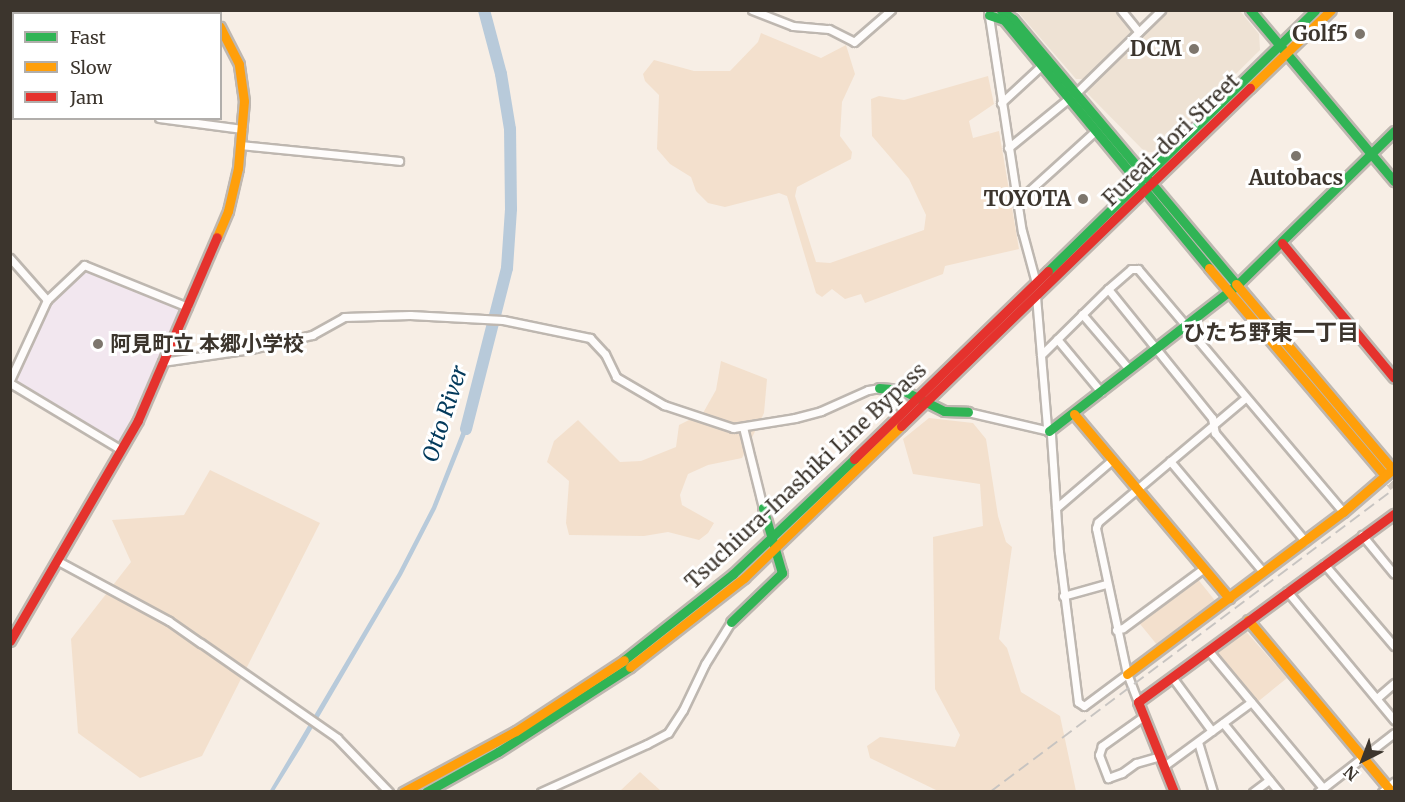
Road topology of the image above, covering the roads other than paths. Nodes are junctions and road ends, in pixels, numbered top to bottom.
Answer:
1 (752, 10) edge
2 (891, 10) edge
3 (1121, 10) edge
4 (1161, 10) edge
5 (1250, 10) edge
6 (1315, 10) edge
7 (1330, 10) edge
8 (994, 12) edge
9 (222, 31) edge
10 (1139, 32) junction
11 (1279, 45) junction
12 (1287, 54) junction
13 (1041, 66) junction
14 (1072, 96) junction
15 (1001, 103) junction
16 (174, 120) edge
17 (242, 129) junction
18 (1395, 131) edge
19 (1094, 132) junction
20 (240, 145) junction
21 (1008, 148) junction
22 (1373, 155) junction
23 (399, 161) dead end
24 (1395, 181) edge
25 (1145, 183) junction
26 (1017, 201) junction
27 (1282, 243) junction
28 (10, 258) edge
29 (1036, 283) junction
30 (1237, 285) junction
31 (1108, 289) junction
32 (1229, 291) junction
33 (1036, 296) junction
34 (47, 300) junction
35 (188, 307) junction
36 (1082, 314) junction
37 (1185, 325) junction
38 (1058, 339) junction
39 (1156, 349) junction
40 (1041, 355) junction
41 (162, 362) junction
42 (1129, 369) junction
43 (1395, 378) edge
44 (10, 382) edge
45 (879, 388) joint
46 (1101, 392) junction
47 (917, 397) junction
48 (1245, 398) junction
49 (928, 404) junction
50 (968, 412) joint
51 (1074, 414) junction
52 (1213, 424) junction
53 (743, 427) junction
54 (1049, 431) junction
55 (120, 449) junction
56 (1112, 460) junction
57 (1170, 461) junction
58 (1388, 469) edge
59 (1136, 490) junction
60 (763, 508) joint
61 (1056, 508) junction
62 (1343, 512) junction
63 (1395, 514) edge
64 (1362, 535) junction
65 (771, 539) junction
66 (1305, 541) junction
67 (775, 550) junction
68 (58, 561) junction
69 (1324, 564) junction
70 (1204, 568) junction
71 (1263, 572) junction
72 (1395, 574) edge
73 (1106, 584) junction
74 (1287, 591) junction
75 (1064, 596) junction
76 (1229, 598) junction
77 (1248, 620) junction
78 (731, 622) joint
79 (1116, 630) junction
80 (12, 637) edge
81 (1395, 646) edge
82 (1208, 650) junction
83 (1127, 674) junction
84 (1172, 677) junction
85 (1395, 683) edge
86 (1377, 698) junction
87 (1138, 702) junction
88 (1251, 702) junction
89 (1144, 716) junction
90 (1395, 720) edge
91 (1223, 723) junction
92 (1212, 731) junction
93 (1395, 733) edge
94 (1198, 742) junction
95 (1160, 756) junction
96 (1363, 757) junction
97 (1164, 766) junction
98 (1269, 780) junction
99 (1389, 788) edge
100 (1321, 790) edge
101 (389, 792) edge
102 (403, 792) edge
103 (426, 792) edge
104 (541, 792) edge
105 (1174, 792) edge
106 (1213, 792) edge
107 (1253, 792) edge
108 (1279, 792) edge

1 - 2 street
3 - 10 street
4 - 10 street
5 - 11 street
6 - 11 street, Fureai-dori Street
7 - 12 street, Fureai-dori Street
8 - 13 street
8 - 14 street
8 - 15 street
9 - 17 street
10 - 14 street
11 - 12 street
11 - 25 street, Fureai-dori Street
12 - 22 street
12 - 25 street, Fureai-dori Street
13 - 14 street
13 - 15 street
14 - 19 street
14 - 21 street
14 - 25 street
15 - 21 street
16 - 17 street
17 - 20 street
18 - 22 street
19 - 25 street
19 - 26 street
20 - 23 street
20 - 35 street
21 - 26 street
22 - 24 street
22 - 27 street
25 - 29 street, Fureai-dori Street
25 - 30 street
25 - 32 street
25 - 33 street, Fureai-dori Street
26 - 29 street
27 - 30 street
27 - 43 street
28 - 34 street
29 - 47 street, Tsuchiura-Inashiki Line Bypass
30 - 32 street
30 - 58 street
31 - 36 street
31 - 37 street
31 - 39 street
32 - 37 street
32 - 58 street
33 - 40 street
33 - 49 street, Tsuchiura-Inashiki Line Bypass
34 - 35 street
34 - 44 street
35 - 41 street
36 - 38 street
36 - 42 street
37 - 39 street
37 - 48 street
38 - 40 street
38 - 46 street
39 - 42 street
39 - 52 street
40 - 54 street
41 - 53 street
41 - 55 street
42 - 46 street
44 - 55 street
45 - 47 street
45 - 53 street
46 - 51 street
47 - 49 street
47 - 65 street, Tsuchiura-Inashiki Line Bypass
48 - 52 street
48 - 62 street
49 - 50 street
49 - 67 street, Tsuchiura-Inashiki Line Bypass
50 - 54 street
51 - 54 street
51 - 56 street
52 - 57 street
52 - 66 street
53 - 60 street
54 - 61 street
55 - 68 street
56 - 59 street
56 - 61 street
57 - 59 street
57 - 71 street
58 - 62 street
59 - 70 street
59 - 73 street
60 - 65 street
61 - 75 street
62 - 66 street
63 - 64 street
64 - 69 street
64 - 72 street
65 - 67 street
65 - 102 street, Tsuchiura-Inashiki Line Bypass
66 - 71 street
67 - 78 street
67 - 103 street, Tsuchiura-Inashiki Line Bypass
68 - 80 street
68 - 101 street
69 - 74 street
69 - 81 street
70 - 76 street
70 - 79 street
71 - 76 street
73 - 75 street
73 - 79 street
74 - 77 street
74 - 86 street
75 - 83 street
76 - 83 street
77 - 82 street
77 - 96 street
78 - 104 street
79 - 83 street
82 - 84 street
82 - 88 street
83 - 87 street
84 - 87 street
84 - 92 street
85 - 86 street
86 - 90 street
87 - 89 street
88 - 91 street
88 - 100 street
89 - 95 street
89 - 95 street
91 - 92 street
91 - 98 street
92 - 94 street
93 - 96 street
94 - 97 street
94 - 106 street
95 - 97 street
96 - 99 street
96 - 100 street
97 - 105 street
98 - 107 street
98 - 108 street

